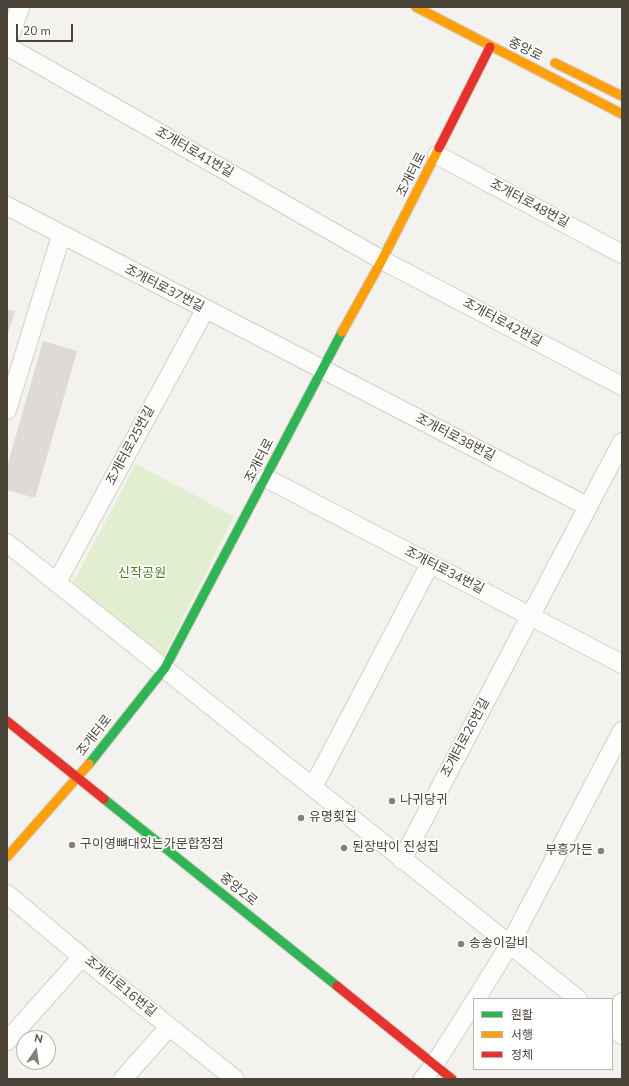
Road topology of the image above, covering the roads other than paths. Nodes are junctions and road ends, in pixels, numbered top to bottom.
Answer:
1 (20, 7) edge
2 (416, 7) edge
3 (7, 45) edge
4 (490, 47) junction
5 (547, 59) dead end
6 (622, 96) edge
7 (622, 114) edge
8 (437, 155) junction
9 (7, 206) edge
10 (61, 236) junction
11 (622, 254) edge
12 (382, 260) junction
13 (205, 310) junction
14 (322, 369) junction
15 (622, 386) edge
16 (7, 410) edge
17 (622, 442) edge
18 (266, 478) junction
19 (587, 506) junction
20 (7, 543) edge
21 (430, 564) junction
22 (58, 582) junction
23 (530, 616) junction
24 (622, 664) edge
25 (165, 668) junction
26 (7, 721) edge
27 (622, 731) edge
28 (78, 778) junction
29 (313, 787) junction
30 (7, 857) edge
31 (402, 860) junction
32 (7, 894) edge
33 (510, 944) junction
34 (82, 957) junction
35 (477, 998) edge
36 (577, 998) edge
37 (622, 1002) edge
38 (473, 1004) edge
39 (613, 1019) edge
40 (169, 1026) junction
41 (613, 1028) edge
42 (622, 1035) edge
43 (7, 1041) edge
44 (434, 1065) junction
45 (123, 1079) edge
46 (235, 1079) edge
47 (423, 1079) edge
48 (452, 1079) edge

1 - 3 street
2 - 4 street, 중앙로
3 - 12 street, 조개터로41번길
4 - 7 street, 중앙로
4 - 8 street, 조개터로
5 - 6 street, 중앙로
8 - 11 street, 조개터로48번길
8 - 12 street, 조개터로
9 - 10 street, 조개터로37번길
10 - 13 street, 조개터로37번길
10 - 16 street
12 - 14 street, 조개터로
12 - 15 street, 조개터로42번길
13 - 14 street, 조개터로37번길
13 - 22 street, 조개터로25번길
14 - 18 street, 조개터로
14 - 19 street, 조개터로38번길
17 - 19 street
18 - 21 street, 조개터로34번길
18 - 25 street, 조개터로
19 - 23 street
20 - 22 street
21 - 23 street, 조개터로34번길
21 - 29 street
22 - 25 street
23 - 24 street, 조개터로34번길
23 - 31 street, 조개터로26번길
25 - 28 street, 조개터로
25 - 29 street
26 - 28 street, 중앙2로
27 - 33 street
28 - 30 street, 조개터로
28 - 44 street, 중앙2로
29 - 31 street
31 - 33 street
32 - 34 street, 조개터로16번길
33 - 35 street
33 - 36 street
34 - 40 street, 조개터로16번길
34 - 43 street
37 - 39 street
38 - 44 street
40 - 45 street
40 - 46 street, 조개터로16번길
41 - 42 street
44 - 47 street
44 - 48 street, 중앙2로

